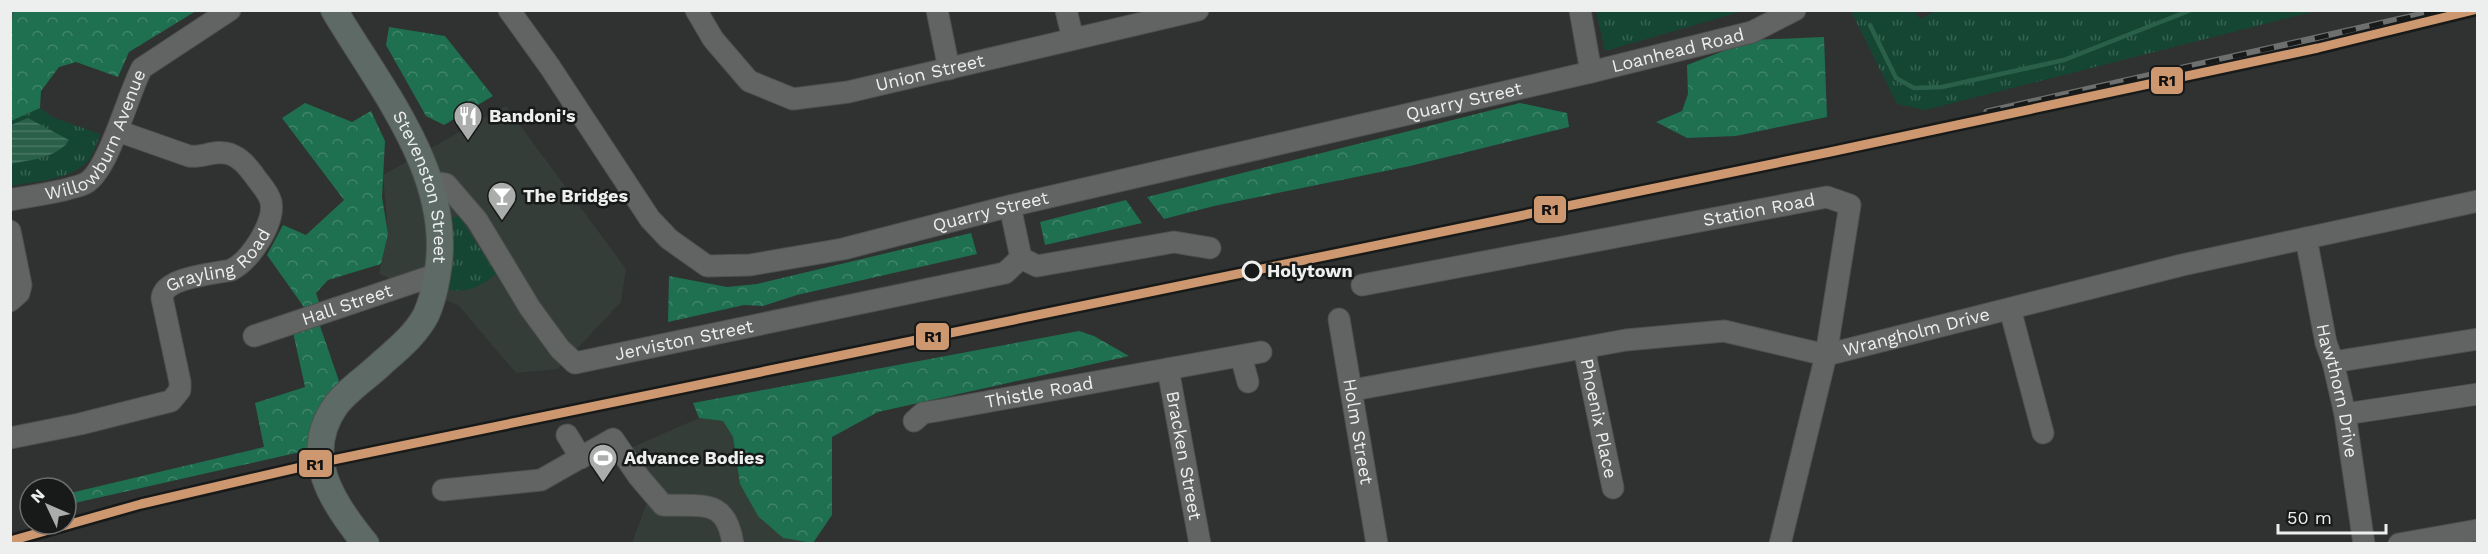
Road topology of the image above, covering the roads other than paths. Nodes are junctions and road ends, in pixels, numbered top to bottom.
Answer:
1 (230, 10) edge
2 (334, 10) edge
3 (509, 10) edge
4 (696, 10) edge
5 (937, 10) edge
6 (1066, 10) edge
7 (1198, 10) edge
8 (1580, 10) edge
9 (1795, 10) edge
10 (1073, 39) junction
11 (949, 69) junction
12 (1592, 72) junction
13 (118, 131) junction
14 (428, 181) junction
15 (10, 200) edge
16 (2478, 201) edge
17 (1010, 206) junction
18 (10, 231) edge
19 (2306, 238) junction
20 (1210, 248) dead end
21 (1021, 258) junction
22 (438, 274) junction
23 (1362, 285) dead end
24 (10, 301) edge
25 (2010, 309) junction
26 (1339, 319) dead end
27 (254, 336) dead end
28 (2478, 339) edge
29 (1584, 348) junction
30 (1826, 355) junction
31 (2333, 362) junction
32 (1168, 369) junction
33 (1248, 382) dead end
34 (1353, 390) junction
35 (2478, 394) edge
36 (2345, 414) junction
37 (914, 421) dead end
38 (2043, 433) dead end
39 (567, 435) dead end
40 (10, 438) edge
41 (581, 458) junction
42 (1613, 488) dead end
43 (443, 490) dead end
44 (2478, 530) edge
45 (366, 543) edge
46 (733, 543) edge
47 (1200, 543) edge
48 (1377, 543) edge
49 (1780, 543) edge
50 (2364, 543) edge
51 (2399, 543) edge

1 - 13 street, Willowburn Avenue
2 - 14 main road, Stevenston Street
3 - 17 street, Quarry Street
4 - 11 street, Union Street
5 - 11 street
6 - 10 street
7 - 10 street, Union Street
8 - 12 street
9 - 12 street, Loanhead Road
10 - 11 street, Union Street
12 - 17 street, Quarry Street
13 - 15 street, Willowburn Avenue
13 - 40 street, Grayling Road
14 - 21 street, Jerviston Street
14 - 22 main road, Stevenston Street
16 - 19 street, Wrangholm Drive
17 - 21 street
18 - 24 street
19 - 25 street, Wrangholm Drive
19 - 31 street, Hawthorn Drive
20 - 21 street
22 - 27 street, Hall Street
22 - 45 main road, Stevenston Street
23 - 30 street, Station Road
25 - 30 street, Wrangholm Drive
25 - 38 street
26 - 34 street, Holm Street
28 - 31 street
29 - 30 street, Wrangholm Drive
29 - 34 street, Wrangholm Drive
29 - 42 street, Phoenix Place
30 - 49 street, Station Road
31 - 36 street, Hawthorn Drive
32 - 33 street, Thistle Road
32 - 37 street, Thistle Road
32 - 47 street, Bracken Street
34 - 48 street, Holm Street
35 - 36 street
36 - 50 street, Hawthorn Drive
39 - 41 street
41 - 43 street
41 - 46 street
44 - 51 street

